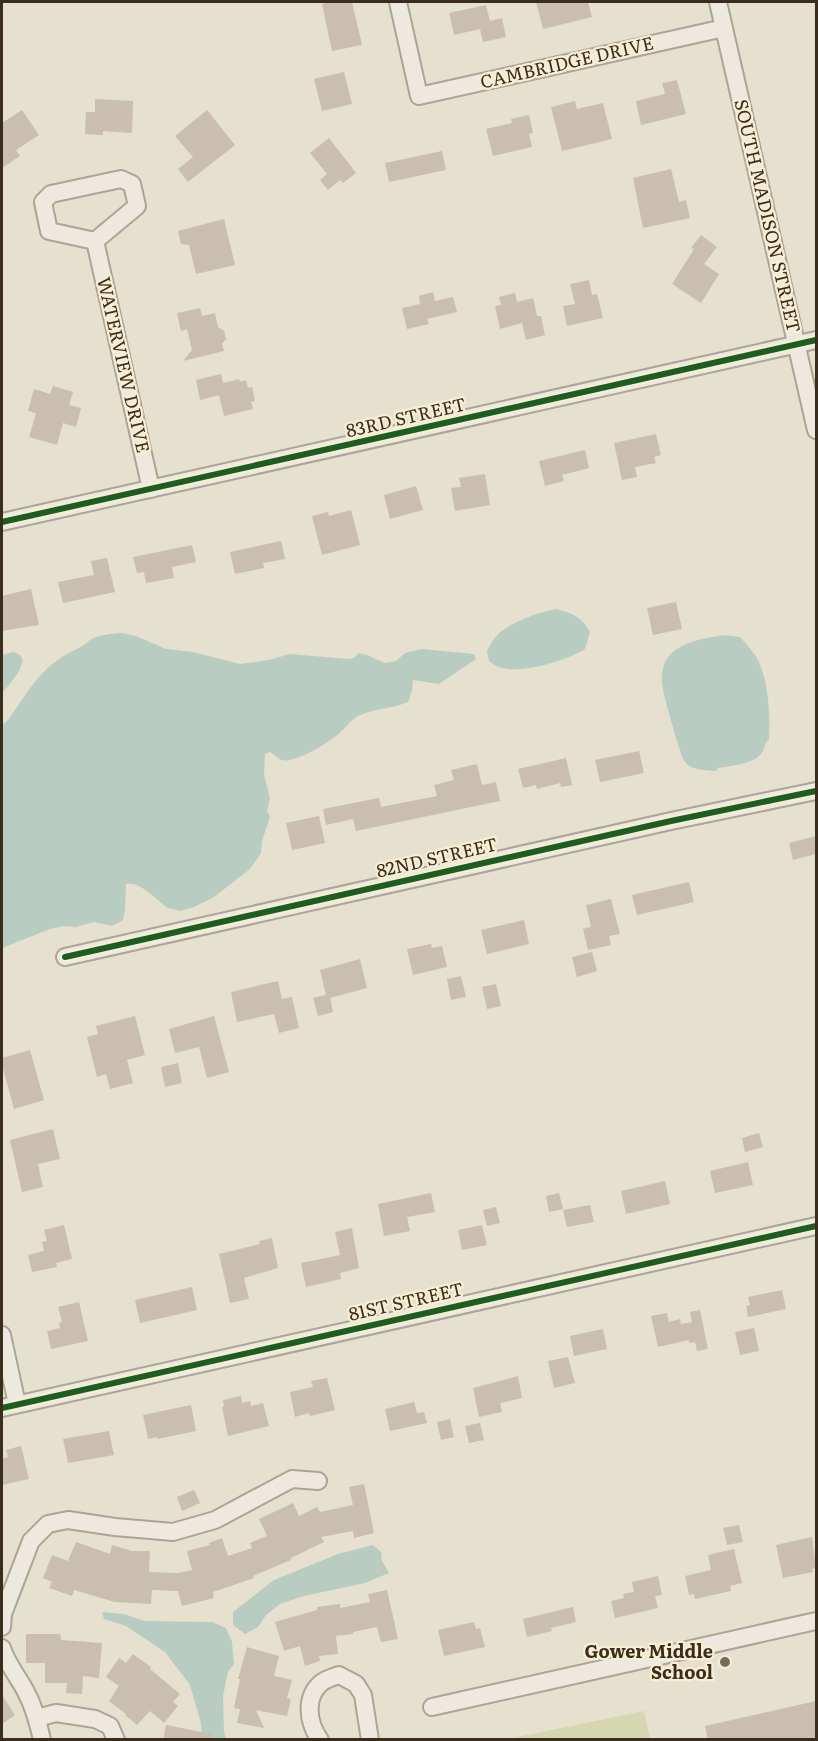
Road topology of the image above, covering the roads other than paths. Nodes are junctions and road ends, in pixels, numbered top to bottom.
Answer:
1 (398, 2) edge
2 (718, 2) edge
3 (724, 28) junction
4 (95, 241) junction
5 (816, 340) edge
6 (796, 344) junction
7 (816, 430) edge
8 (151, 489) junction
9 (2, 522) edge
10 (816, 791) edge
11 (64, 957) dead end
12 (816, 1226) edge
13 (2, 1335) edge
14 (9, 1406) edge
15 (318, 1481) dead end
16 (816, 1621) edge
17 (2, 1627) edge
18 (2, 1648) edge
19 (432, 1707) dead end
20 (38, 1718) junction
21 (42, 1740) edge
22 (116, 1740) edge
23 (320, 1740) edge
24 (370, 1740) edge

1 - 3 street, CAMBRIDGE DRIVE
2 - 3 street, SOUTH MADISON STREET
3 - 6 street, SOUTH MADISON STREET
4 - 4 street
4 - 8 street, WATERVIEW DRIVE
5 - 6 street, 83RD STREET
6 - 7 street, SOUTH MADISON STREET
6 - 8 street, 83RD STREET
8 - 9 street, 83RD STREET
10 - 11 street, 82ND STREET
12 - 14 street, 81ST STREET
13 - 14 street
15 - 17 street
16 - 19 street
18 - 20 street
20 - 21 street
20 - 22 street
23 - 24 street

